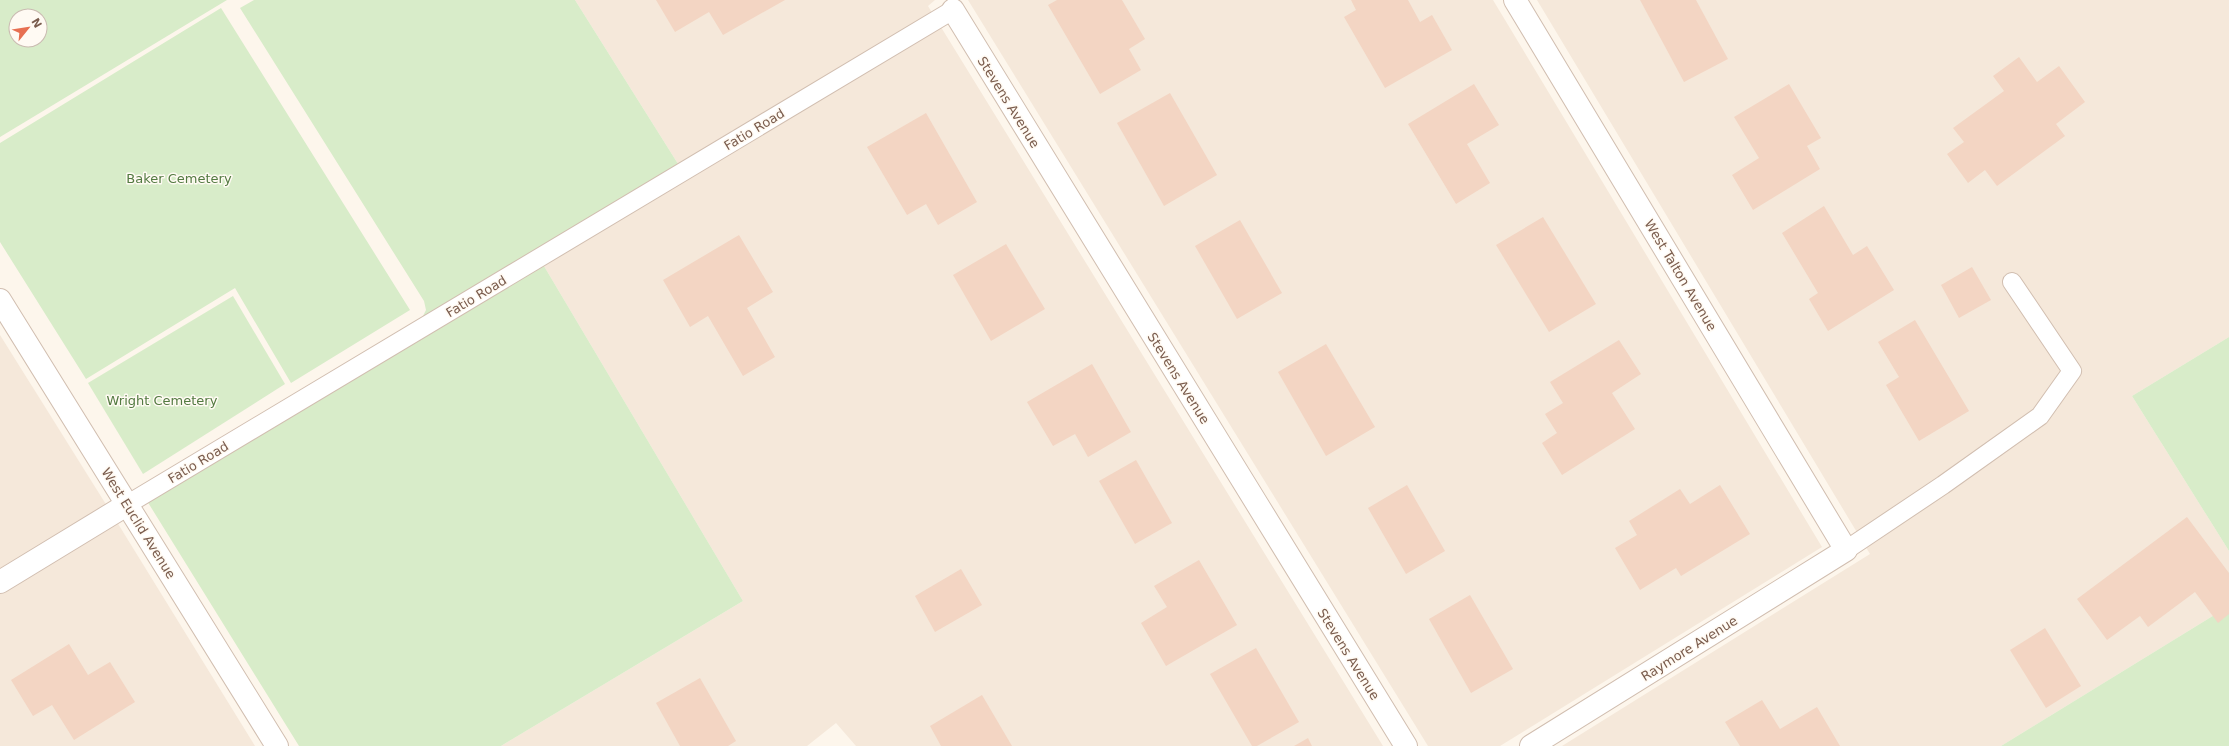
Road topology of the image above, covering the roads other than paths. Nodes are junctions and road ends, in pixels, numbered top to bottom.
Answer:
1 (1515, 0) edge
2 (953, 10) joint
3 (2012, 282) dead end
4 (0, 300) edge
5 (128, 504) junction
6 (1846, 550) junction
7 (0, 582) edge
8 (277, 746) edge
9 (1406, 746) edge
10 (1531, 746) edge

1 - 6 street, West Talton Avenue
2 - 5 lane, Fatio Road
2 - 9 street, Stevens Avenue
3 - 6 lane
4 - 5 street, West Euclid Avenue
5 - 7 street, Fatio Road
5 - 8 street, West Euclid Avenue
6 - 10 street, Raymore Avenue

